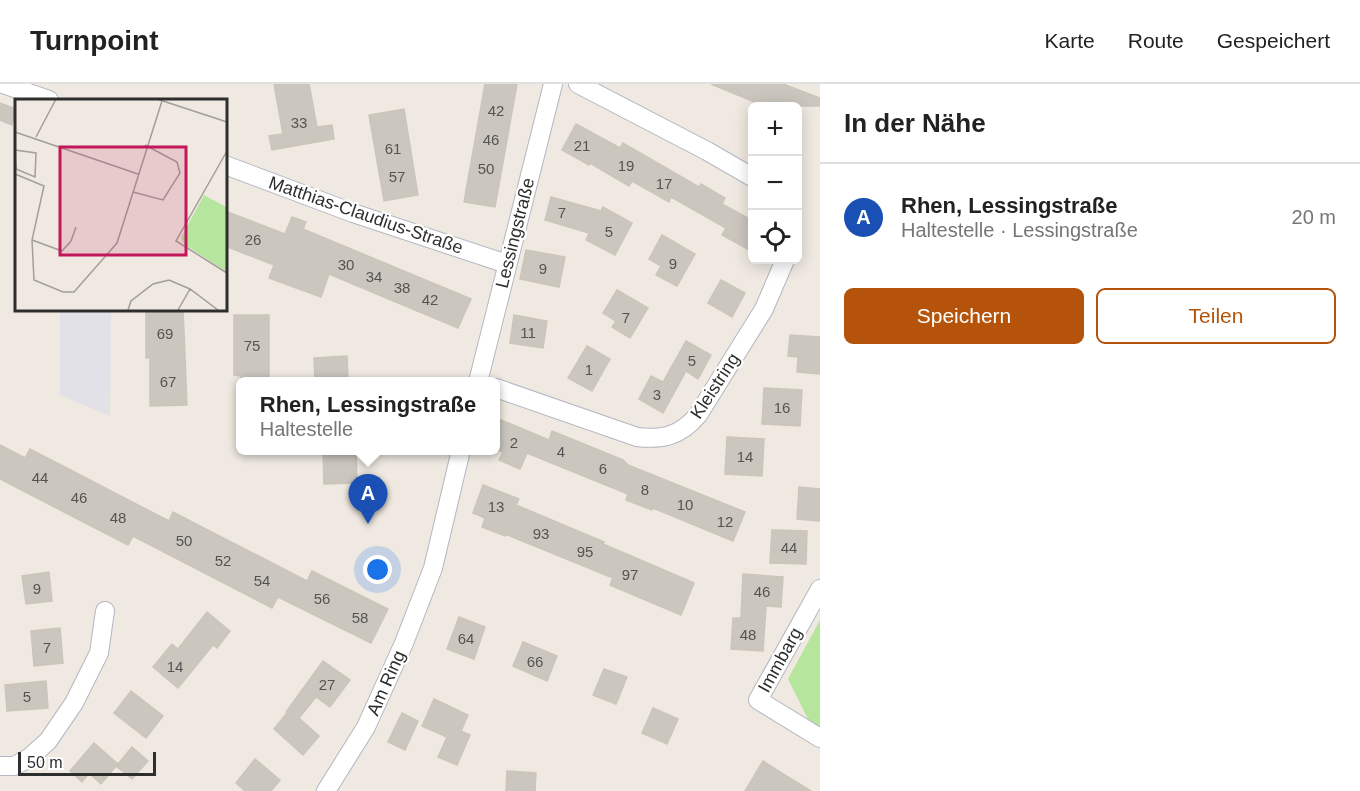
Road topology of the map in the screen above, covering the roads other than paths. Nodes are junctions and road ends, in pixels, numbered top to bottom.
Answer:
1 (3, 84) edge
2 (553, 84) edge
3 (578, 84) edge
4 (46, 99) edge
5 (226, 165) edge
6 (748, 174) edge
7 (507, 264) junction
8 (783, 264) edge
9 (479, 377) edge
10 (500, 389) edge
11 (459, 455) edge
12 (820, 589) edge
13 (105, 611) dead end
14 (820, 738) edge
15 (0, 766) edge
16 (326, 791) edge

1 - 4 street
2 - 7 street, Lessingstraße
3 - 6 street
5 - 7 street, Matthias-Claudius-Straße
7 - 9 street, Lessingstraße
8 - 10 street, Kleistring
11 - 16 street, Am Ring
12 - 14 street, Immbarg
13 - 15 street

